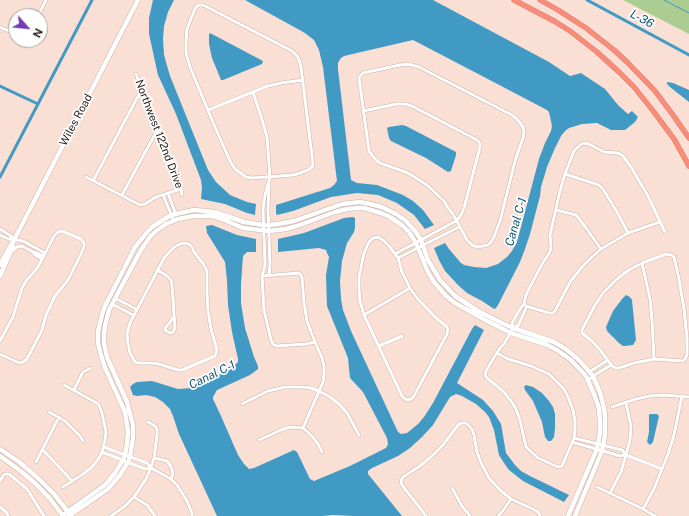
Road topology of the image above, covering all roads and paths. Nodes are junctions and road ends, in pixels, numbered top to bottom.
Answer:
1 (138, 0) edge
2 (514, 0) edge
3 (540, 0) edge
4 (136, 74) dead end
5 (302, 80) junction
6 (253, 92) junction
7 (143, 93) junction
8 (208, 110) junction
9 (363, 111) junction
10 (159, 132) junction
11 (689, 138) edge
12 (689, 166) edge
13 (565, 174) junction
14 (270, 177) junction
15 (86, 178) dead end
16 (93, 181) junction
17 (181, 189) junction
18 (168, 193) junction
19 (122, 195) junction
20 (163, 195) junction
21 (182, 195) dead end
22 (556, 210) junction
23 (174, 214) junction
24 (176, 220) junction
25 (456, 221) junction
26 (660, 222) junction
27 (269, 225) junction
28 (459, 227) junction
29 (263, 228) junction
30 (0, 229) edge
31 (269, 231) junction
32 (438, 231) junction
33 (665, 232) dead end
34 (628, 233) junction
35 (0, 235) edge
36 (442, 236) junction
37 (14, 240) junction
38 (421, 240) junction
39 (416, 243) junction
40 (424, 246) junction
41 (418, 248) junction
42 (601, 249) junction
43 (40, 250) junction
44 (11, 252) junction
45 (33, 252) junction
46 (38, 254) junction
47 (395, 254) junction
48 (44, 256) junction
49 (398, 258) junction
50 (642, 263) junction
51 (0, 265) edge
52 (157, 270) junction
53 (0, 276) edge
54 (262, 276) junction
55 (269, 276) junction
56 (410, 288) junction
57 (113, 297) junction
58 (107, 302) junction
59 (112, 304) junction
60 (525, 305) junction
61 (136, 309) junction
62 (133, 315) junction
63 (364, 315) junction
64 (174, 317) junction
65 (512, 330) junction
66 (402, 336) dead end
67 (0, 341) edge
68 (315, 342) junction
69 (379, 346) junction
70 (497, 353) junction
71 (0, 354) edge
72 (654, 359) junction
73 (608, 360) junction
74 (611, 365) junction
75 (91, 368) dead end
76 (589, 376) junction
77 (64, 385) dead end
78 (74, 390) junction
79 (320, 391) junction
80 (682, 396) junction
81 (689, 397) edge
82 (626, 403) junction
83 (242, 404) dead end
84 (612, 407) dead end
85 (49, 412) dead end
86 (60, 417) junction
87 (148, 422) dead end
88 (304, 428) junction
89 (359, 435) dead end
90 (574, 438) junction
91 (259, 440) dead end
92 (83, 441) dead end
93 (572, 442) junction
94 (104, 447) junction
95 (600, 447) junction
96 (0, 449) edge
97 (43, 450) junction
98 (102, 452) junction
99 (322, 452) dead end
100 (626, 455) junction
101 (0, 456) edge
102 (127, 456) junction
103 (154, 458) junction
104 (125, 461) junction
105 (36, 462) dead end
106 (151, 468) junction
107 (662, 469) junction
108 (171, 479) junction
109 (0, 481) edge
110 (72, 481) junction
111 (62, 487) dead end
112 (597, 487) dead end
113 (452, 488) dead end
114 (610, 493) junction
115 (134, 497) junction
116 (511, 499) junction
117 (0, 507) edge
118 (643, 509) junction
119 (69, 515) edge
120 (8, 516) edge
121 (44, 516) edge
122 (62, 516) edge
123 (111, 516) edge
124 (155, 516) edge
125 (192, 516) edge
126 (426, 516) edge
127 (470, 516) edge
128 (498, 516) edge
129 (540, 516) edge
130 (568, 516) edge
131 (575, 516) edge
132 (655, 516) edge

1 - 37 street, Wiles Road
2 - 12 highway
3 - 11 highway
4 - 7 street, Northwest 122nd Drive
5 - 6 street
5 - 8 street
5 - 14 street
6 - 8 street
6 - 14 street
7 - 10 street, Northwest 122nd Drive
7 - 16 street
8 - 14 street
9 - 25 street
9 - 25 street
9 - 28 street
10 - 17 street, Northwest 122nd Drive
10 - 19 street
13 - 22 street
13 - 26 street
13 - 34 street
14 - 27 street
14 - 29 street
15 - 16 street
16 - 19 street
17 - 18 street
17 - 21 street, Northwest 122nd Drive
18 - 20 street
18 - 23 street
19 - 20 street
20 - 23 street
22 - 42 street
22 - 60 street
23 - 24 street
23 - 29 street
23 - 57 street
24 - 29 street
24 - 57 street
25 - 28 street
25 - 32 street
26 - 33 street
26 - 34 street
27 - 29 street
27 - 31 street
27 - 38 street
28 - 36 street
29 - 31 street
29 - 54 street
30 - 37 street
31 - 39 street
31 - 55 street
32 - 36 street
32 - 38 street
34 - 42 street
35 - 37 street
36 - 40 street
37 - 43 street
37 - 44 street, Wiles Road
37 - 51 street, Wiles Road
38 - 39 street
38 - 40 street
39 - 41 street
39 - 47 street
40 - 41 street
40 - 65 street
41 - 49 street
41 - 65 street
42 - 60 street
43 - 46 street
43 - 48 street
44 - 45 street
44 - 53 street, Wiles Road
45 - 46 street
45 - 48 street
46 - 48 street
47 - 49 street
47 - 63 street
48 - 67 street
48 - 71 street
49 - 56 street
50 - 72 street
50 - 72 street
50 - 73 street
52 - 61 street
52 - 62 street
52 - 64 street
54 - 55 street
54 - 68 street
55 - 68 street
56 - 63 street
56 - 69 street
57 - 58 street
57 - 59 street
57 - 61 street
58 - 59 street
58 - 102 street
59 - 62 street
59 - 102 street
60 - 65 street
60 - 65 street
61 - 62 street
63 - 69 street
64 - 64 street
65 - 70 street
65 - 76 street
66 - 69 street
68 - 79 street
70 - 90 street
70 - 93 street
72 - 74 street
73 - 74 street
73 - 76 street
74 - 76 street
75 - 78 street
76 - 95 street
77 - 78 street
78 - 94 street
79 - 83 street
79 - 88 street
79 - 89 street
80 - 81 street
80 - 82 street
80 - 107 street
82 - 84 street
82 - 100 street
85 - 86 street
86 - 92 street
86 - 97 street
87 - 103 street
88 - 91 street
88 - 99 street
90 - 93 street
90 - 95 street
93 - 95 street
94 - 98 street
94 - 102 street
95 - 100 street
95 - 100 street
95 - 130 street
95 - 131 street
96 - 119 street
97 - 105 street
97 - 110 street
98 - 104 street
98 - 110 street
100 - 107 street
100 - 114 street
101 - 122 street
102 - 104 street
102 - 106 street
103 - 106 street
103 - 108 street
104 - 106 street
104 - 119 street
106 - 108 street
106 - 115 street
107 - 118 street
108 - 125 street
109 - 121 street
110 - 111 street
112 - 114 street
113 - 127 street
114 - 118 street
115 - 123 street
115 - 124 street
116 - 126 street
116 - 128 street
116 - 129 street
117 - 120 street
118 - 132 street
119 - 122 street

